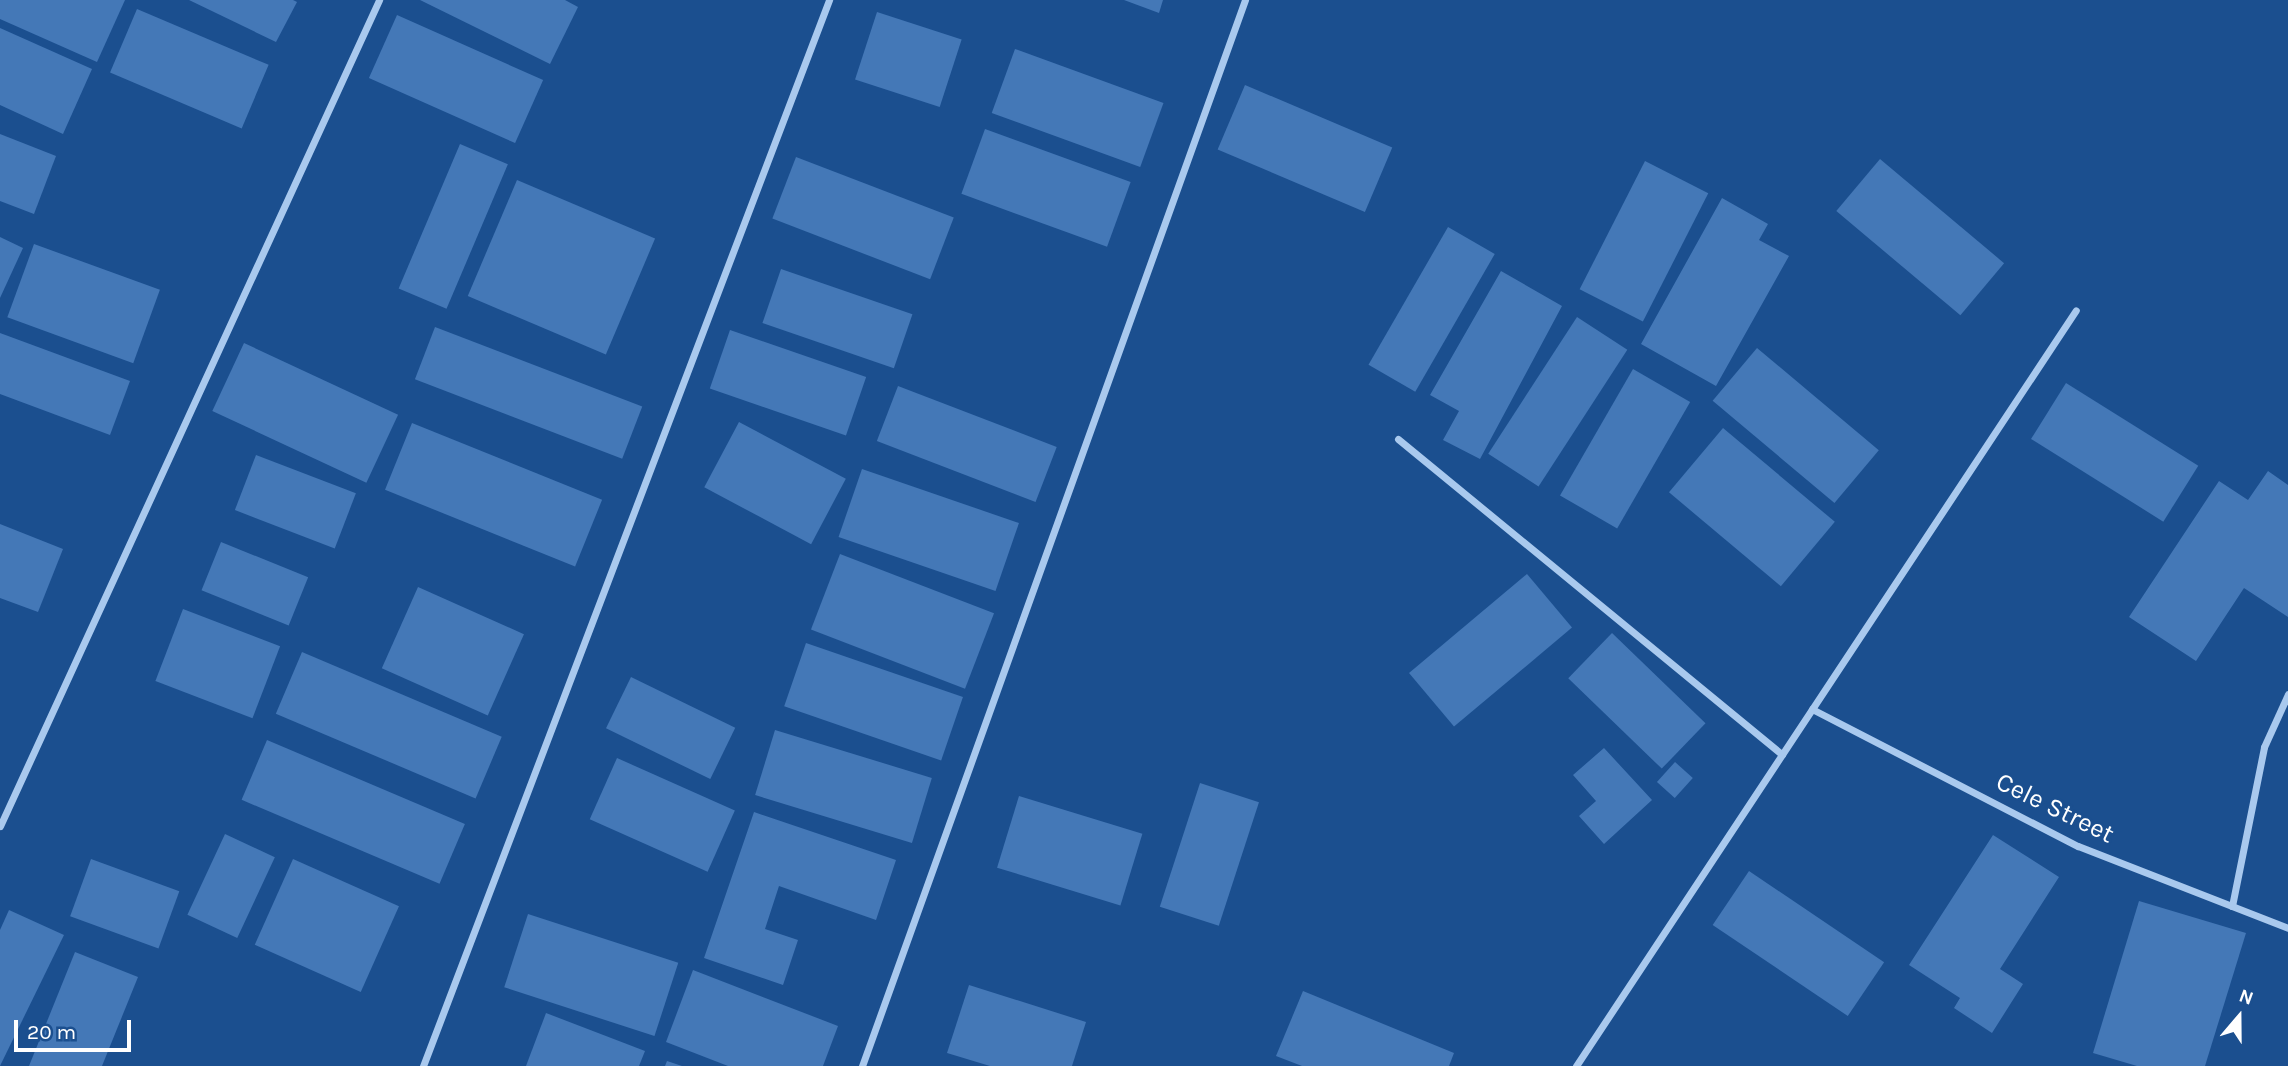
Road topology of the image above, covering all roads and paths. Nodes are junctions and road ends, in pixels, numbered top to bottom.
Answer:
1 (379, 0) edge
2 (830, 0) edge
3 (1245, 0) edge
4 (2077, 310) dead end
5 (1398, 439) dead end
6 (2288, 694) edge
7 (1812, 709) junction
8 (1782, 754) junction
9 (0, 826) edge
10 (2232, 906) junction
11 (2288, 928) edge
12 (423, 1066) edge
13 (862, 1066) edge
14 (1576, 1066) edge

1 - 9 street
2 - 12 street
3 - 13 street
4 - 7 street
5 - 8 street
6 - 10 street
7 - 8 street
7 - 10 street, Cele Street
8 - 14 street
10 - 11 street, Cele Street

